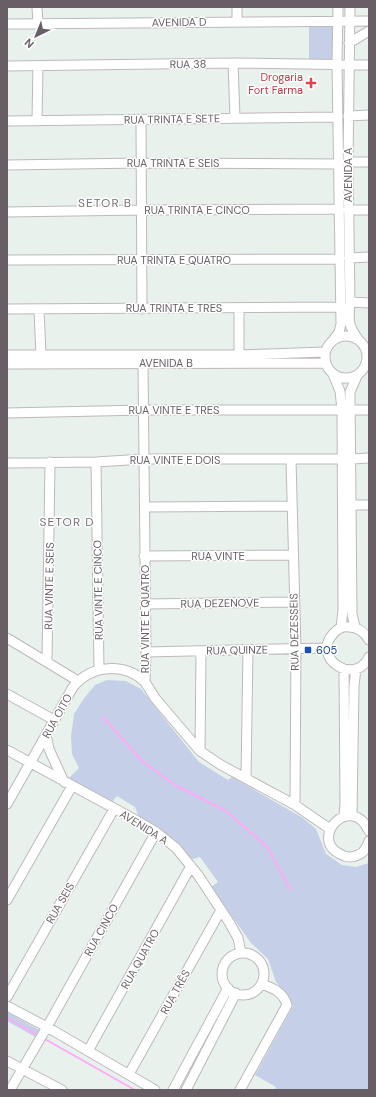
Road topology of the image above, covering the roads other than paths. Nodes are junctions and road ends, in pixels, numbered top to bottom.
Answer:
1 (37, 7) edge
2 (237, 7) edge
3 (338, 7) edge
4 (350, 7) edge
5 (237, 21) junction
6 (338, 21) junction
7 (350, 21) junction
8 (369, 21) edge
9 (7, 24) edge
10 (38, 24) junction
11 (369, 30) edge
12 (350, 43) junction
13 (337, 53) junction
14 (349, 53) junction
15 (233, 63) junction
16 (337, 64) junction
17 (349, 64) junction
18 (369, 65) edge
19 (7, 66) edge
20 (38, 66) junction
21 (369, 115) edge
22 (348, 116) junction
23 (338, 117) junction
24 (235, 118) junction
25 (141, 120) junction
26 (7, 121) edge
27 (37, 121) junction
28 (369, 162) edge
29 (141, 163) junction
30 (343, 163) junction
31 (7, 165) edge
32 (141, 210) junction
33 (344, 210) junction
34 (369, 210) edge
35 (7, 212) edge
36 (369, 258) edge
37 (344, 259) junction
38 (7, 260) edge
39 (141, 260) junction
40 (350, 302) junction
41 (369, 303) edge
42 (341, 307) junction
43 (239, 308) junction
44 (7, 309) edge
45 (142, 309) junction
46 (39, 310) junction
47 (334, 339) junction
48 (358, 339) junction
49 (368, 351) edge
50 (326, 352) junction
51 (7, 355) edge
52 (41, 355) junction
53 (239, 355) junction
54 (368, 362) edge
55 (143, 363) junction
56 (326, 363) junction
57 (7, 364) edge
58 (333, 374) junction
59 (357, 376) junction
60 (144, 410) junction
61 (346, 410) junction
62 (369, 410) edge
63 (7, 413) edge
64 (369, 458) edge
65 (144, 459) junction
66 (342, 459) junction
67 (352, 459) junction
68 (291, 460) junction
69 (50, 462) junction
70 (96, 462) junction
71 (7, 463) edge
72 (352, 505) junction
73 (369, 505) edge
74 (292, 506) junction
75 (145, 507) junction
76 (293, 555) junction
77 (144, 556) junction
78 (294, 602) junction
79 (146, 604) junction
80 (355, 627) junction
81 (341, 628) junction
82 (7, 638) edge
83 (369, 640) edge
84 (327, 648) junction
85 (296, 649) junction
86 (248, 650) junction
87 (201, 651) junction
88 (146, 652) junction
89 (369, 656) edge
90 (47, 661) junction
91 (344, 669) junction
92 (356, 669) junction
93 (99, 670) junction
94 (78, 681) junction
95 (145, 682) junction
96 (7, 694) edge
97 (54, 720) junction
98 (46, 736) junction
99 (7, 750) edge
100 (200, 751) junction
101 (30, 763) junction
102 (246, 778) junction
103 (68, 784) junction
104 (7, 804) edge
105 (295, 805) junction
106 (114, 809) junction
107 (348, 816) junction
108 (368, 826) edge
109 (330, 829) junction
110 (156, 832) junction
111 (369, 841) edge
112 (191, 866) junction
113 (7, 900) edge
114 (221, 910) junction
115 (241, 953) junction
116 (262, 984) junction
117 (232, 991) junction
118 (7, 997) edge
119 (7, 1006) edge
120 (43, 1034) junction
121 (88, 1051) junction
122 (7, 1061) edge
123 (22, 1070) junction
124 (128, 1074) junction
125 (10, 1090) edge
126 (62, 1090) edge
127 (155, 1090) edge
128 (173, 1090) edge
129 (186, 1090) edge
130 (240, 1090) edge

1 - 10 street
2 - 5 street
3 - 6 street, AVENIDA A
4 - 7 street, AVENIDA A
5 - 6 street, AVENIDA D
5 - 10 street, AVENIDA D
6 - 7 street, AVENIDA D
6 - 13 street, AVENIDA A
7 - 8 street, AVENIDA D
7 - 11 street, AVENIDA D
7 - 12 street, AVENIDA A
9 - 10 street, AVENIDA D
11 - 12 street, AVENIDA D
12 - 14 street, AVENIDA A
13 - 14 street
13 - 16 street, AVENIDA A
14 - 17 street, AVENIDA A
15 - 16 street, RUA 38
15 - 20 street, RUA 38
15 - 24 street
16 - 17 street, RUA 38
16 - 23 street, AVENIDA A
17 - 18 street, RUA 38
17 - 22 street, AVENIDA A
19 - 20 street, RUA 38
20 - 27 street
21 - 22 street
22 - 30 street, AVENIDA A
23 - 24 street, RUA TRINTA E SETE
23 - 30 street, AVENIDA A
24 - 25 street, RUA TRINTA E SETE
25 - 27 street, RUA TRINTA E SETE
25 - 29 street
26 - 27 street, RUA TRINTA E SETE
28 - 30 street, RUA TRINTA E SEIS
29 - 30 street, RUA TRINTA E SEIS
29 - 31 street, RUA TRINTA E SEIS
29 - 32 street
30 - 33 street, AVENIDA A
32 - 33 street, RUA TRINTA E CINCO
32 - 35 street, RUA TRINTA E CINCO
32 - 39 street
33 - 34 street, RUA TRINTA E CINCO
33 - 37 street, AVENIDA A
36 - 37 street, RUA TRINTA E QUATRO
37 - 39 street, RUA TRINTA E QUATRO
37 - 40 street, AVENIDA A
37 - 42 street, AVENIDA A
38 - 39 street, RUA TRINTA E QUATRO
39 - 45 street
40 - 41 street
40 - 48 street, AVENIDA A
42 - 43 street, RUA TRINTA E TRES
42 - 47 street, AVENIDA A
43 - 45 street, RUA TRINTA E TRES
43 - 53 street
44 - 46 street, RUA TRINTA E TRES
45 - 46 street, RUA TRINTA E TRES
46 - 52 street
47 - 48 street
47 - 50 street
48 - 49 street
49 - 54 street
50 - 53 street, AVENIDA B
50 - 56 street
51 - 52 street, AVENIDA B
52 - 53 street, AVENIDA B
54 - 59 street
55 - 56 street, AVENIDA B
55 - 57 street, AVENIDA B
55 - 60 street, RUA VINTE E QUATRO
56 - 58 street
58 - 59 street
58 - 61 street
59 - 61 street
60 - 61 street, RUA VINTE E TRES
60 - 63 street, RUA VINTE E TRES
60 - 65 street, RUA VINTE E QUATRO
61 - 62 street, RUA VINTE E TRES
61 - 66 street
61 - 67 street
64 - 67 street
65 - 68 street, RUA VINTE E DOIS
65 - 70 street, RUA VINTE E DOIS
65 - 75 street, RUA VINTE E QUATRO
66 - 68 street, RUA VINTE E DOIS
66 - 81 street
67 - 72 street
68 - 74 street, RUA DEZESSEIS
69 - 70 street, RUA VINTE E DOIS
69 - 71 street, RUA VINTE E DOIS
69 - 90 street, RUA VINTE E SEIS
70 - 93 street, RUA VINTE E CINCO
72 - 73 street
72 - 80 street
74 - 75 street
74 - 76 street, RUA DEZESSEIS
75 - 77 street, RUA VINTE E QUATRO
76 - 77 street, RUA VINTE
76 - 78 street, RUA DEZESSEIS
77 - 79 street, RUA VINTE E QUATRO
78 - 79 street, RUA DEZENOVE
78 - 85 street, RUA DEZESSEIS
79 - 88 street, RUA VINTE E QUATRO
80 - 81 street
80 - 83 street
81 - 84 street
82 - 90 street
84 - 85 street, RUA QUINZE
84 - 91 street
85 - 86 street, RUA QUINZE
85 - 105 street, RUA DEZESSEIS
86 - 87 street, RUA QUINZE
86 - 102 street
87 - 88 street, RUA QUINZE
87 - 100 street
88 - 95 street, RUA VINTE E QUATRO
89 - 92 street
90 - 94 street
91 - 92 street
91 - 107 street
92 - 107 street
93 - 94 street, RUA OITO
93 - 95 street, RUA OITO
94 - 97 street, RUA OITO
95 - 100 street, RUA VINTE E QUATRO
96 - 97 street
97 - 98 street, RUA OITO
98 - 101 street, RUA OITO
98 - 103 street
99 - 101 street, AVENIDA A
100 - 102 street, RUA VINTE E QUATRO
101 - 103 street, AVENIDA A
101 - 104 street, RUA OITO
102 - 105 street, RUA VINTE E QUATRO
103 - 106 street, AVENIDA A
103 - 113 street
105 - 109 street, RUA VINTE E QUATRO
106 - 110 street, AVENIDA A
106 - 118 street, RUA SEIS
107 - 108 street
107 - 109 street
109 - 111 street
110 - 112 street, AVENIDA A
110 - 120 street, RUA CINCO
112 - 114 street, AVENIDA A
112 - 121 street, RUA QUATRO
114 - 115 street, AVENIDA A
114 - 124 street, RUA TRÊS
115 - 116 street
115 - 117 street
116 - 117 street
116 - 130 street
117 - 128 street
117 - 129 street
119 - 120 street
120 - 121 street
120 - 123 street
121 - 124 street
122 - 123 street
123 - 125 street
123 - 126 street
124 - 127 street

